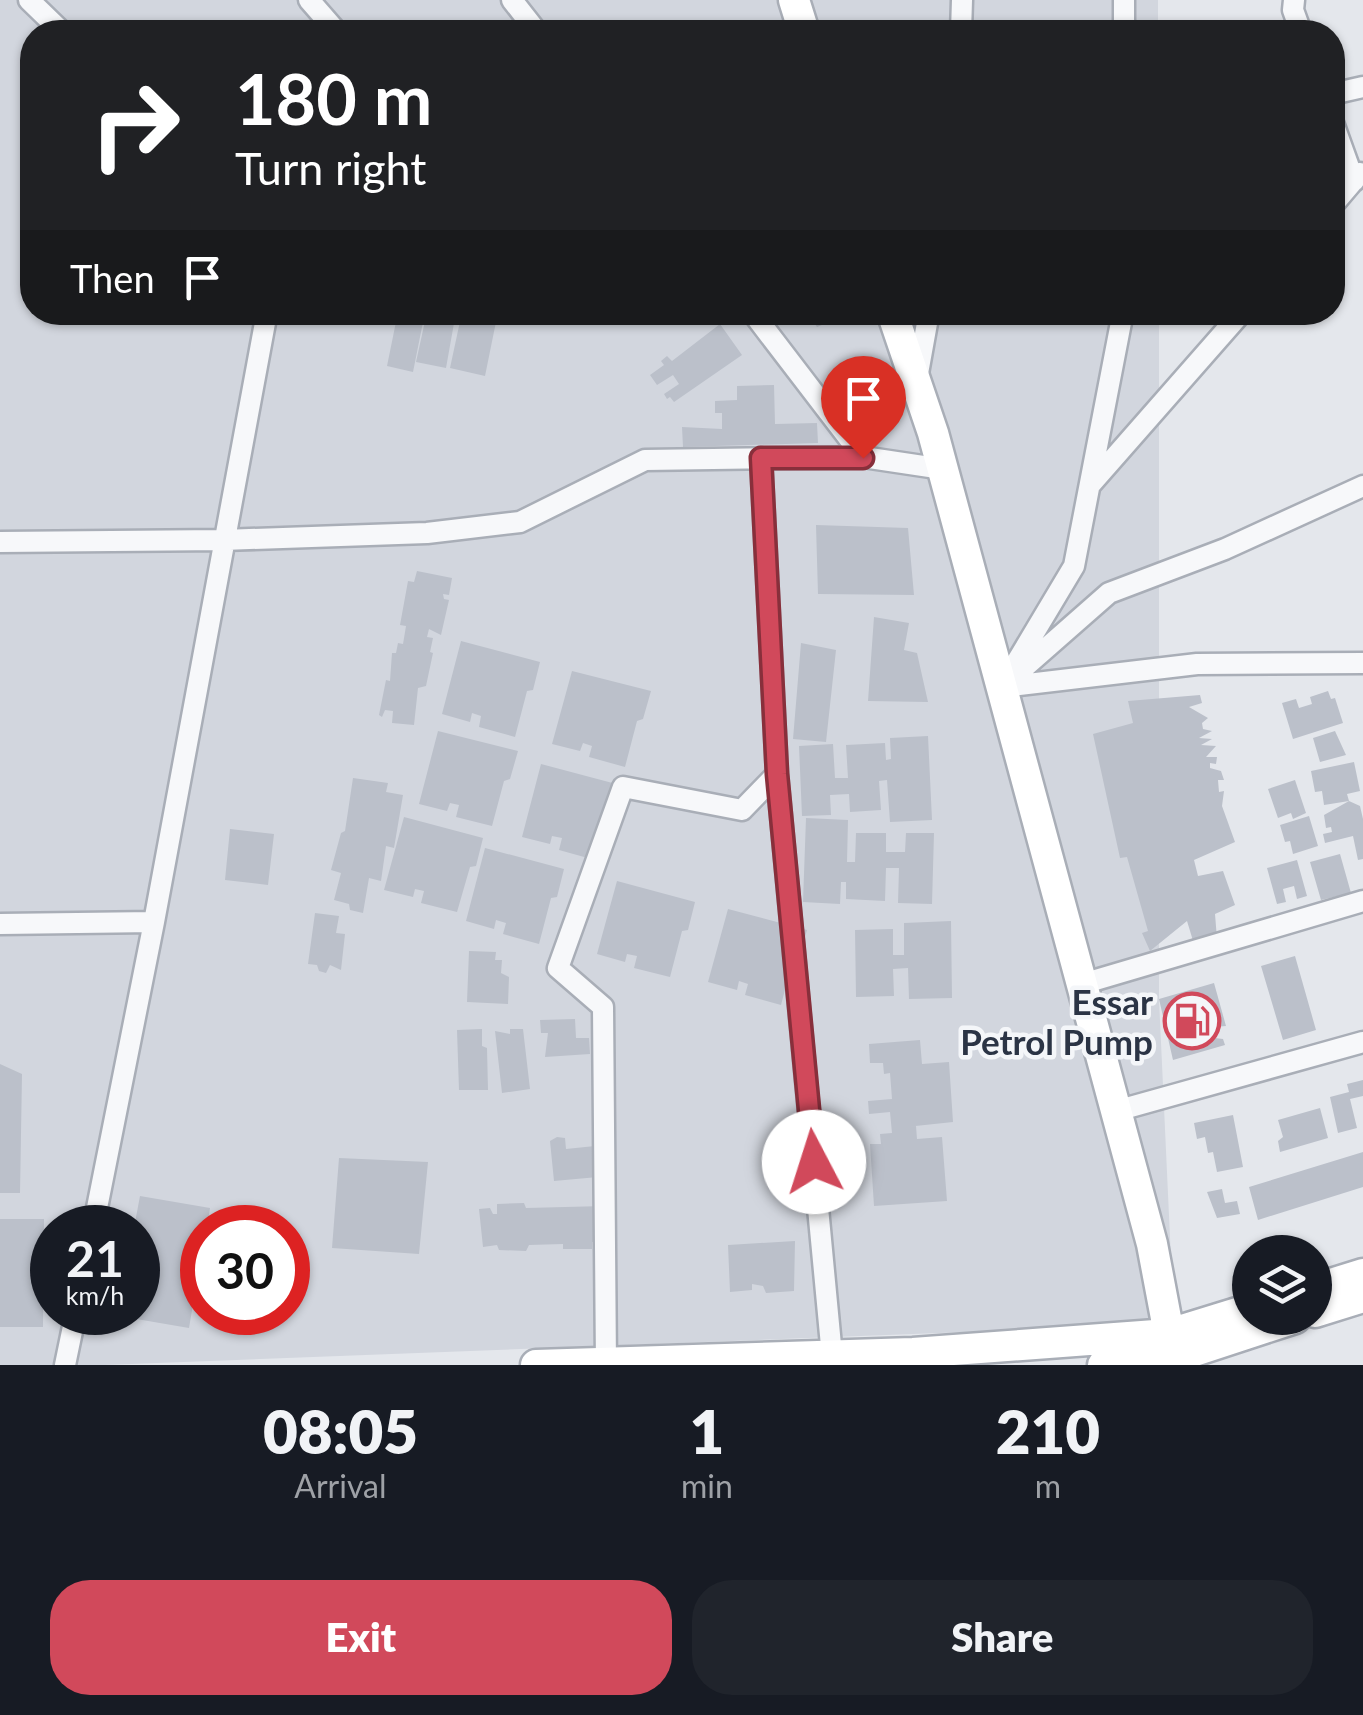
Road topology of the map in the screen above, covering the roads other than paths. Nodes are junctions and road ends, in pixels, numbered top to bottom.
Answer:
1 (29, 0) edge
2 (308, 0) edge
3 (512, 0) edge
4 (50, 20) edge
5 (327, 20) edge
6 (528, 20) edge
7 (1345, 146) edge
8 (1359, 174) edge
9 (265, 325) edge
10 (762, 325) edge
11 (896, 325) edge
12 (927, 325) edge
13 (1121, 325) edge
14 (1231, 325) edge
15 (915, 386) junction
16 (761, 458) junction
17 (863, 458) junction
18 (943, 469) junction
19 (1090, 486) junction
20 (1363, 486) edge
21 (224, 540) junction
22 (0, 542) edge
23 (1363, 663) edge
24 (1002, 687) junction
25 (777, 774) junction
26 (1363, 901) edge
27 (154, 922) junction
28 (0, 924) edge
29 (1082, 984) junction
30 (1363, 1042) edge
31 (1116, 1111) junction
32 (98, 1205) edge
33 (1363, 1274) edge
34 (1332, 1284) edge
35 (1363, 1297) edge
36 (1332, 1307) edge
37 (1232, 1319) edge
38 (71, 1335) edge
39 (1236, 1335) edge
40 (1176, 1352) edge
41 (832, 1356) junction
42 (606, 1364) edge
43 (65, 1365) edge
44 (536, 1365) edge
45 (1102, 1365) edge

1 - 4 street
2 - 5 street
3 - 6 street
7 - 8 street
9 - 21 street
10 - 17 street
11 - 15 street
12 - 15 street
13 - 19 street
14 - 19 street
15 - 18 street
16 - 17 street
16 - 21 street
16 - 25 street
17 - 18 street
18 - 24 street
19 - 24 street
20 - 24 street
21 - 22 street
21 - 27 street
23 - 24 street
24 - 29 street
25 - 41 street
25 - 42 street
26 - 29 street
27 - 28 street
27 - 32 street
29 - 31 street
30 - 31 street
31 - 40 street
33 - 34 street
35 - 36 street
37 - 40 street
38 - 43 street
39 - 40 street
40 - 41 street
40 - 45 street
41 - 42 street
42 - 44 street

